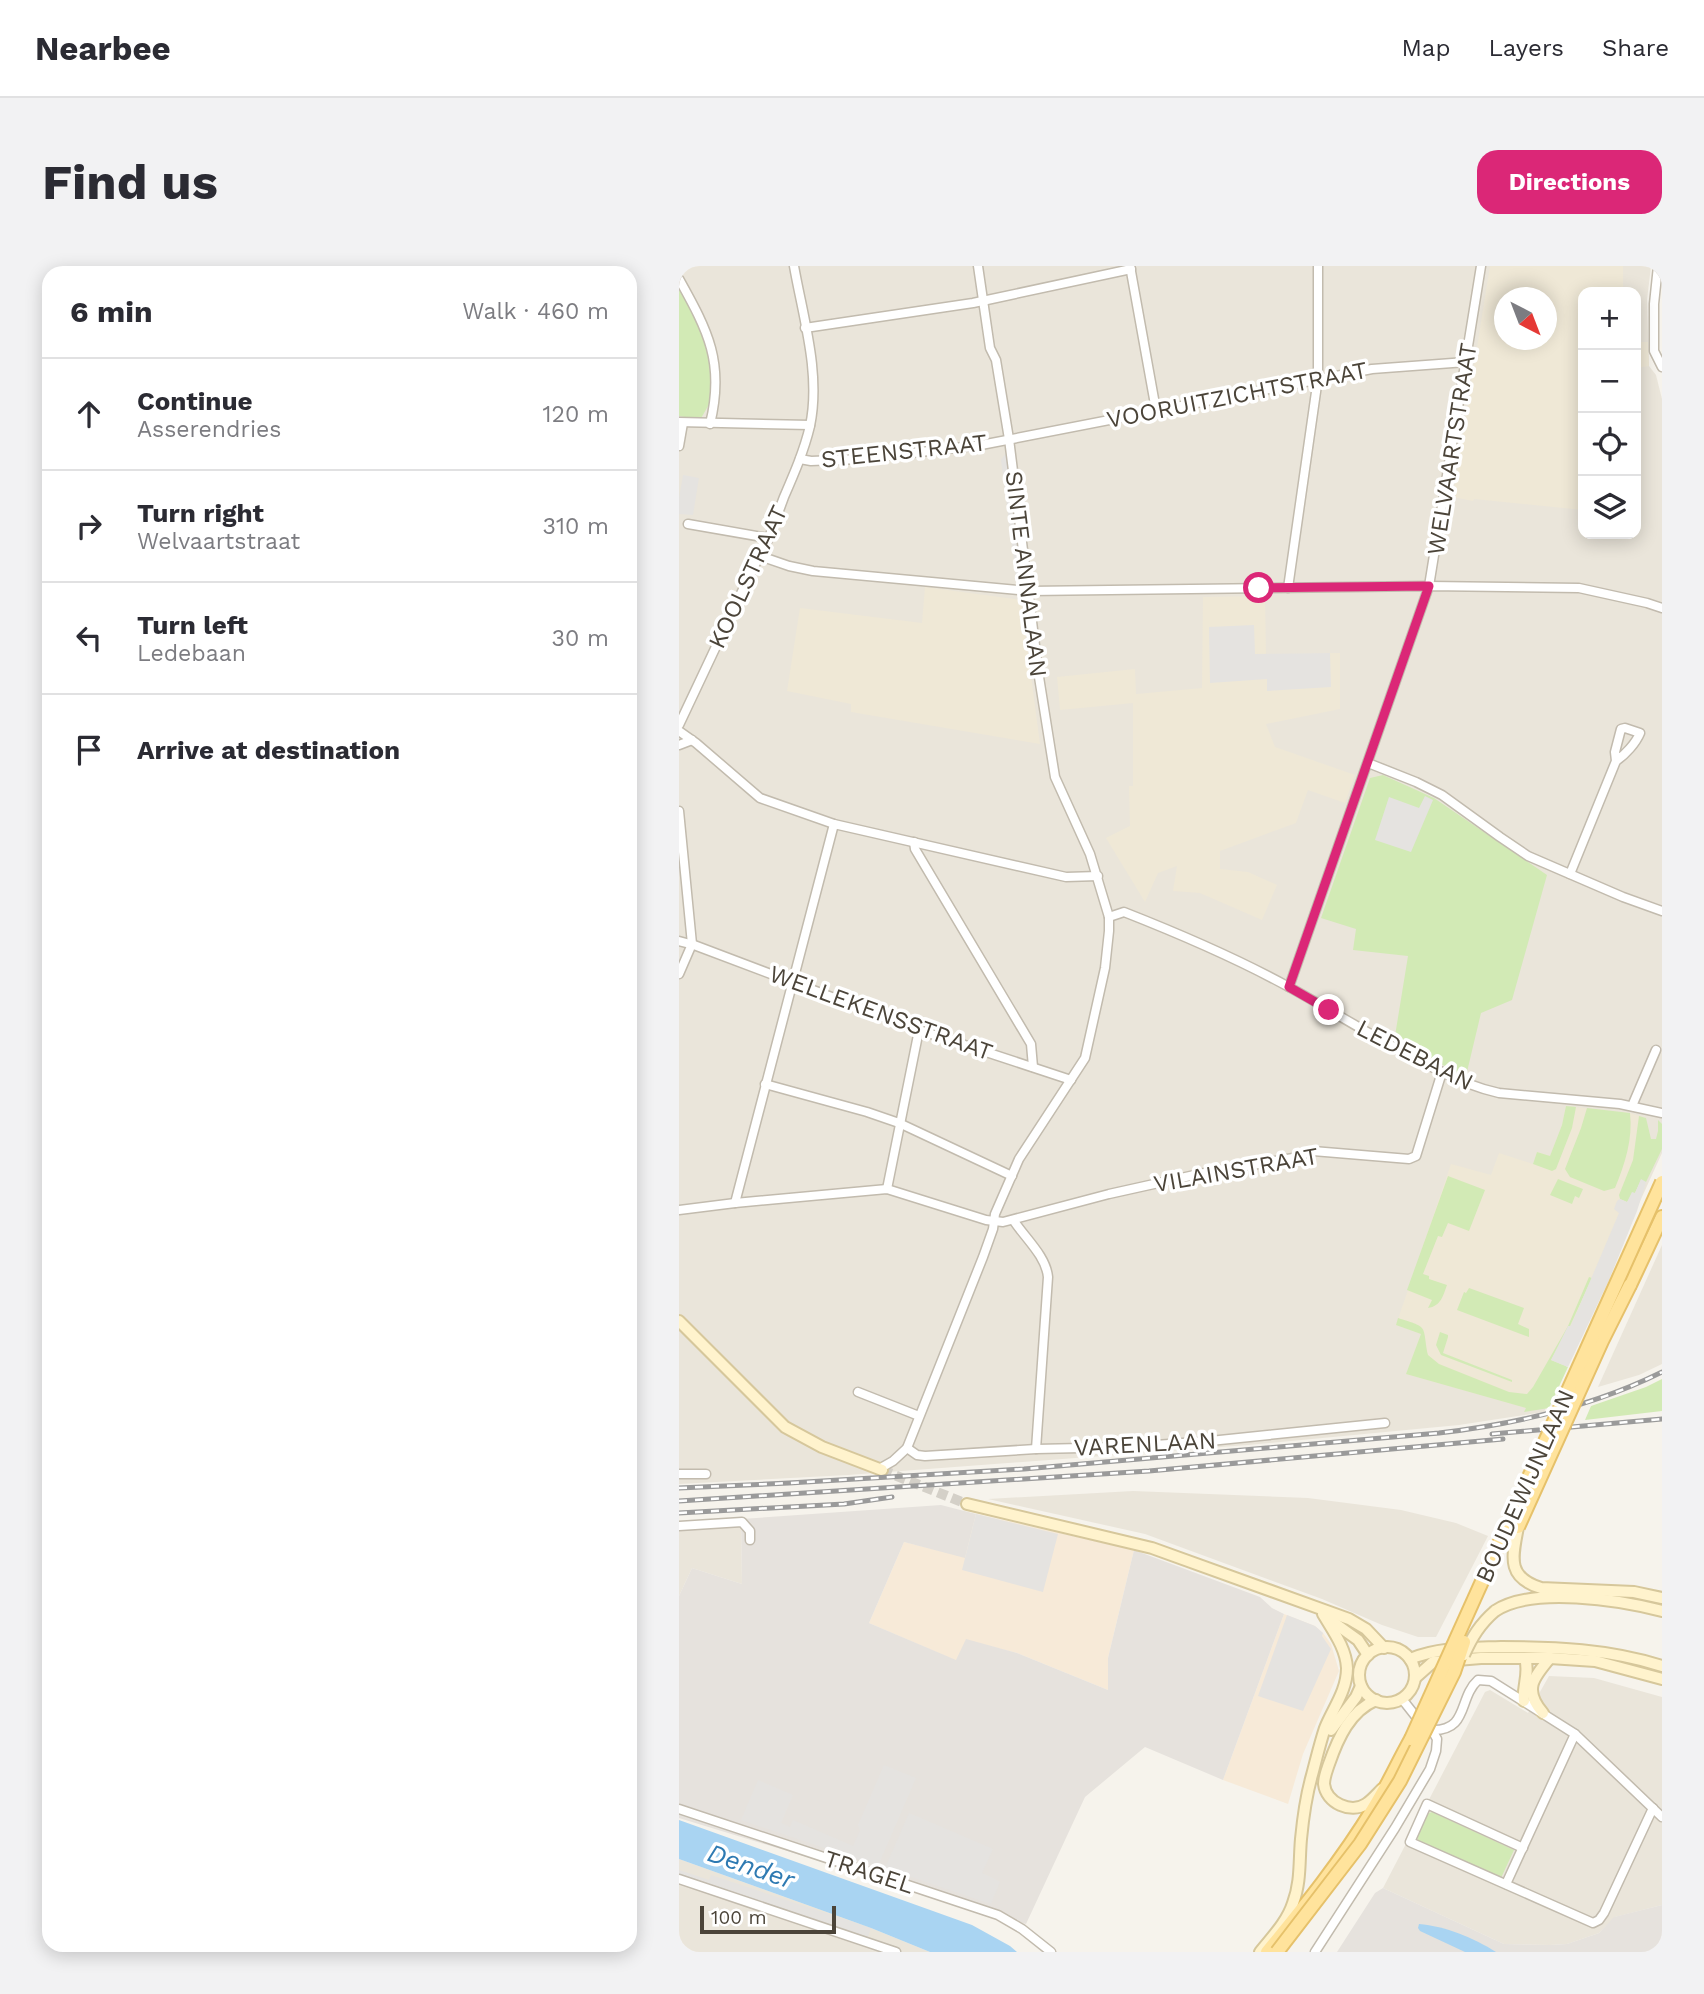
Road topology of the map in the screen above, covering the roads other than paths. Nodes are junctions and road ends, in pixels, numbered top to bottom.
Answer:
1 (794, 266) edge
2 (978, 266) edge
3 (1318, 266) edge
4 (1482, 266) edge
5 (1657, 266) edge
6 (1131, 267) edge
7 (679, 279) edge
8 (983, 300) junction
9 (806, 328) junction
10 (1466, 362) junction
11 (1662, 366) edge
12 (1318, 379) junction
13 (1156, 410) junction
14 (681, 422) edge
15 (710, 424) junction
16 (810, 425) junction
17 (1009, 439) junction
18 (679, 446) edge
19 (800, 459) junction
20 (688, 524) dead end
21 (768, 538) junction
22 (760, 556) junction
23 (1429, 586) junction
24 (1288, 588) junction
25 (1029, 591) junction
26 (1662, 608) edge
27 (679, 725) edge
28 (679, 731) edge
29 (692, 740) junction
30 (679, 745) edge
31 (1616, 761) dead end
32 (1368, 763) junction
33 (679, 811) edge
34 (834, 824) junction
35 (914, 842) junction
36 (1570, 874) junction
37 (1098, 876) junction
38 (1662, 911) edge
39 (1109, 917) junction
40 (679, 941) edge
41 (691, 944) junction
42 (679, 974) edge
43 (793, 982) junction
44 (1289, 987) junction
45 (919, 1030) junction
46 (1656, 1050) dead end
47 (1033, 1067) junction
48 (1442, 1072) junction
49 (1071, 1080) junction
50 (765, 1084) junction
51 (1632, 1106) junction
52 (1662, 1113) edge
53 (899, 1123) junction
54 (1011, 1175) junction
55 (1662, 1182) edge
56 (887, 1189) junction
57 (735, 1203) junction
58 (679, 1210) edge
59 (1662, 1217) edge
60 (994, 1221) junction
61 (1014, 1221) junction
62 (679, 1321) edge
63 (857, 1392) dead end
64 (919, 1416) junction
65 (1385, 1423) dead end
66 (907, 1448) junction
67 (1036, 1449) junction
68 (881, 1470) joint
69 (679, 1474) edge
70 (706, 1474) dead end
71 (967, 1504) tunnel mouth
72 (679, 1526) edge
73 (1518, 1527) junction
74 (750, 1540) dead end
75 (1662, 1598) edge
76 (1303, 1602) junction
77 (1662, 1611) edge
78 (1323, 1614) junction
79 (1384, 1648) junction
80 (1368, 1655) junction
81 (1525, 1658) junction
82 (1550, 1658) junction
83 (1410, 1659) junction
84 (1662, 1666) edge
85 (1454, 1672) junction
86 (1415, 1678) junction
87 (1662, 1679) edge
88 (1361, 1686) junction
89 (1402, 1699) junction
90 (1376, 1700) junction
91 (1524, 1701) junction
92 (1543, 1713) junction
93 (1432, 1730) junction
94 (1575, 1734) junction
95 (1319, 1754) junction
96 (1384, 1787) junction
97 (1653, 1808) junction
98 (679, 1809) edge
99 (1662, 1817) edge
100 (1523, 1848) junction
101 (679, 1879) edge
102 (1506, 1884) junction
103 (896, 1952) edge
104 (1051, 1952) edge
105 (1260, 1952) edge
106 (1267, 1952) edge
107 (1277, 1952) edge
108 (1315, 1952) edge

1 - 9 street, KOOLSTRAAT
2 - 8 street, SINTE ANNALAAN
3 - 12 street
4 - 10 street, WELVAARTSTRAAT
5 - 11 street
6 - 8 street
6 - 13 street
7 - 15 street
8 - 9 street
8 - 17 street, SINTE ANNALAAN
9 - 16 street, KOOLSTRAAT
10 - 12 street, VOORUITZICHTSTRAAT
10 - 23 street, WELVAARTSTRAAT
12 - 13 street, VOORUITZICHTSTRAAT
12 - 24 street
13 - 17 street, VOORUITZICHTSTRAAT
14 - 15 street
14 - 18 street
15 - 16 street
16 - 19 street, KOOLSTRAAT
17 - 19 street, STEENSTRAAT
17 - 25 street, SINTE ANNALAAN
19 - 21 street, KOOLSTRAAT
20 - 21 street
21 - 22 street, KOOLSTRAAT
22 - 25 street
22 - 27 street, KOOLSTRAAT
23 - 24 street
23 - 26 street
23 - 32 street, WELVAARTSTRAAT
24 - 25 street
25 - 37 street, SINTE ANNALAAN
28 - 29 street
29 - 30 street
29 - 34 street
31 - 36 street
32 - 36 street
32 - 44 street, WELVAARTSTRAAT
33 - 41 street
34 - 35 street
34 - 43 street
35 - 37 street
35 - 47 street
36 - 38 street
37 - 39 street, SINTE ANNALAAN
39 - 44 street, LEDEBAAN
39 - 49 street, SINTE ANNALAAN
40 - 41 street, WELLEKENSSTRAAT
41 - 42 street
41 - 43 street, WELLEKENSSTRAAT
43 - 45 street, WELLEKENSSTRAAT
43 - 50 street
44 - 48 street, LEDEBAAN
45 - 47 street, WELLEKENSSTRAAT
45 - 53 street
46 - 51 street
47 - 49 street, WELLEKENSSTRAAT
48 - 51 street, LEDEBAAN
48 - 61 street, VILAINSTRAAT
49 - 54 street, SINTE ANNALAAN
50 - 53 street
50 - 57 street
51 - 52 street, LEDEBAAN
53 - 54 street
53 - 56 street
54 - 60 street, SINTE ANNALAAN
55 - 96 main road, BOUDEWIJNLAAN, bridge
56 - 57 street
56 - 60 street, VILAINSTRAAT
57 - 58 street
59 - 73 main road, BOUDEWIJNLAAN, bridge
60 - 61 street, VILAINSTRAAT
60 - 64 street, SINTE ANNALAAN
61 - 67 street
62 - 68 main road
63 - 64 street
64 - 66 street, SINTE ANNALAAN
65 - 67 street, VARENLAAN
66 - 67 street, VARENLAAN
66 - 68 street
69 - 70 street
71 - 76 main road
72 - 74 street
73 - 75 main road, BOUDEWIJNLAAN
73 - 85 main road, BOUDEWIJNLAAN, bridge
76 - 78 main road
76 - 79 main road
77 - 85 main road, BOUDEWIJNLAAN, bridge
78 - 80 main road
78 - 95 main road
79 - 80 main road
79 - 83 main road
80 - 88 main road
81 - 82 main road
81 - 86 main road
81 - 91 main road
82 - 87 main road
82 - 92 main road
83 - 84 main road
83 - 86 main road
85 - 107 main road, BOUDEWIJNLAAN, bridge
86 - 89 main road
88 - 90 main road
88 - 95 main road
89 - 90 main road
89 - 93 street
90 - 96 main road, BOUDEWIJNLAAN
91 - 92 street
91 - 93 street
92 - 94 street
93 - 108 street
94 - 97 street
94 - 100 street
95 - 105 main road
96 - 106 main road, BOUDEWIJNLAAN
97 - 99 street
97 - 102 street
98 - 104 street, TRAGEL
100 - 102 street
100 - 102 street
101 - 103 street

